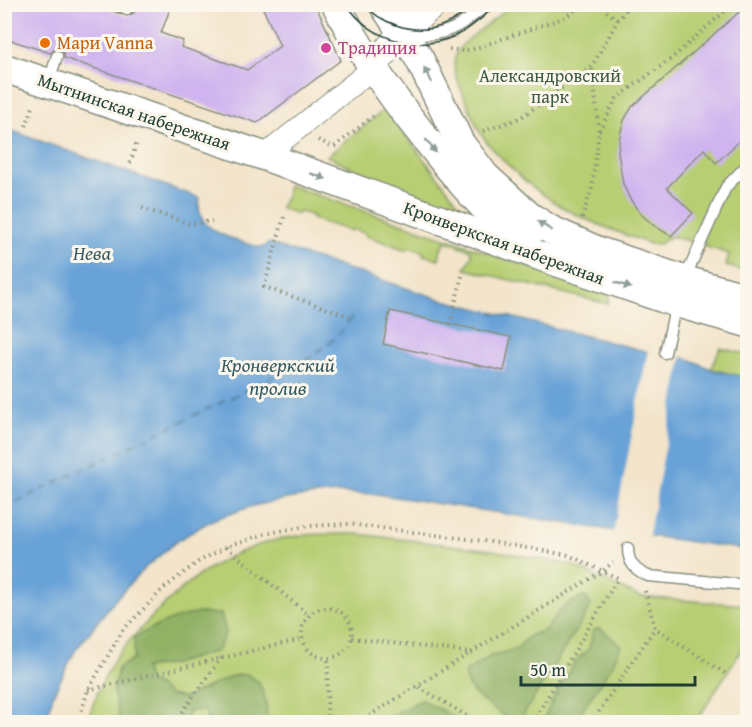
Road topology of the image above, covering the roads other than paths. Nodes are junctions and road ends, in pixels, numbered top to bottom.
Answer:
1 (116, 4) edge
2 (336, 4) edge
3 (383, 4) edge
4 (435, 4) edge
5 (488, 4) edge
6 (127, 9) dead end
7 (402, 31) junction
8 (57, 56) dead end
9 (4, 68) edge
10 (374, 68) junction
11 (41, 93) junction
12 (264, 156) junction
13 (747, 164) edge
14 (548, 259) junction
15 (680, 291) junction
16 (747, 298) edge
17 (747, 323) edge
18 (665, 353) dead end
19 (628, 548) dead end
20 (747, 585) edge

1 - 6 lane
2 - 10 main road
3 - 7 main road, Кронверкская набережная
4 - 7 street
5 - 7 lane
7 - 10 street
15 -> 7 main road, Кронверкская набережная
8 - 11 lane
9 - 11 main road, Мытнинская набережная
10 - 12 street
10 -> 14 main road
11 - 12 main road, Мытнинская набережная
12 -> 14 main road, Кронверкская набережная
13 - 15 lane
14 -> 15 main road, Кронверкская набережная
15 - 16 main road, Кронверкская набережная
15 - 17 main road, Кронверкская набережная
15 - 18 lane
19 - 20 lane

